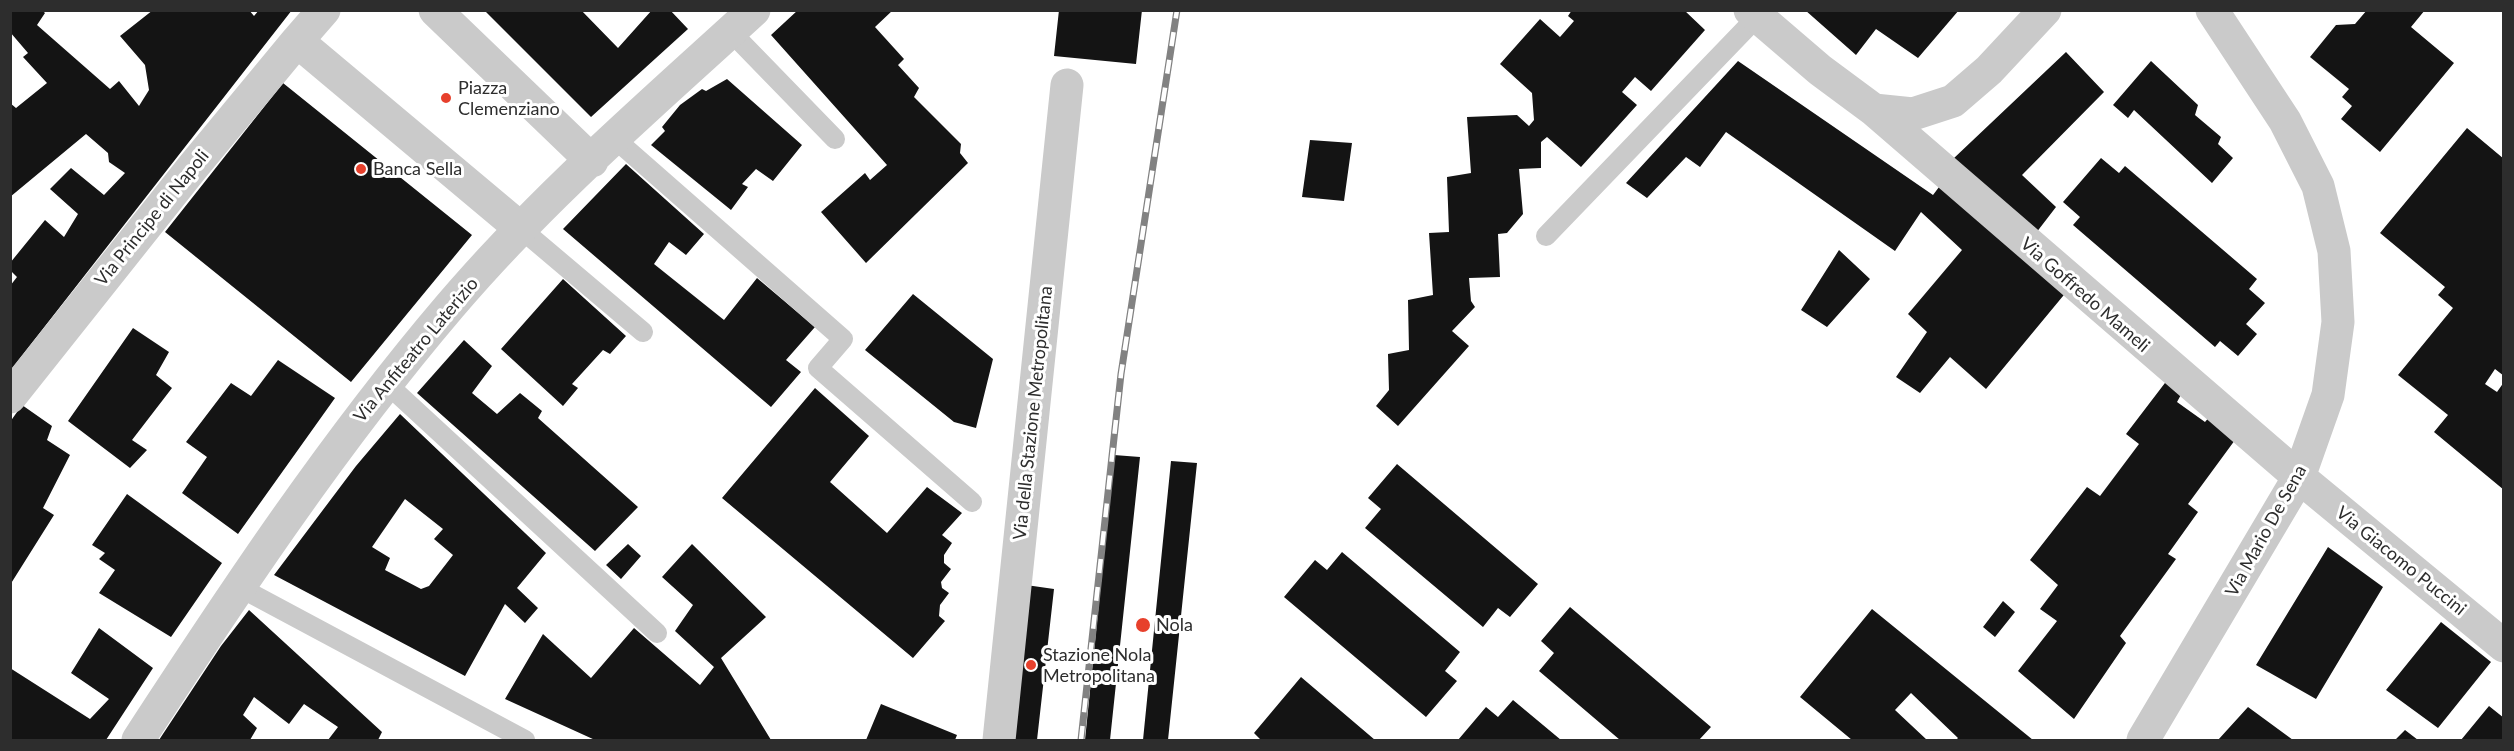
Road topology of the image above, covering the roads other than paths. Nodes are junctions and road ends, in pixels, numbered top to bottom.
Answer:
1 (324, 10) edge
2 (435, 10) edge
3 (2045, 10) edge
4 (2212, 10) edge
5 (1753, 14) edge
6 (742, 21) edge
7 (297, 42) junction
8 (1067, 85) dead end
9 (1874, 110) junction
10 (615, 139) junction
11 (835, 139) dead end
12 (592, 161) junction
13 (520, 228) junction
14 (1546, 236) dead end
15 (643, 332) dead end
16 (386, 383) junction
17 (10, 397) edge
18 (2299, 477) junction
19 (972, 502) dead end
20 (239, 587) junction
21 (657, 633) dead end
22 (2504, 646) edge
23 (138, 741) edge
24 (525, 741) edge
25 (999, 741) edge
26 (2143, 741) edge

1 - 7 street
2 - 12 street
3 - 9 street
4 - 18 street, Via Mario De Sena
5 - 9 street, Via Goffredo Mameli
5 - 14 lane
6 - 10 street, Via Anfiteatro Laterizio
6 - 11 lane
7 - 13 street
7 - 17 street, Via Principe di Napoli
8 - 25 street, Via della Stazione Metropolitana
9 - 18 street, Via Goffredo Mameli
10 - 12 street, Via Anfiteatro Laterizio
10 - 19 lane
12 - 13 street, Via Anfiteatro Laterizio
13 - 15 lane
13 - 16 street, Via Anfiteatro Laterizio
16 - 20 street, Via Anfiteatro Laterizio
16 - 21 lane
18 - 22 street, Via Giacomo Puccini
18 - 26 street, Via Mario De Sena
20 - 23 street, Via Anfiteatro Laterizio
20 - 24 lane

